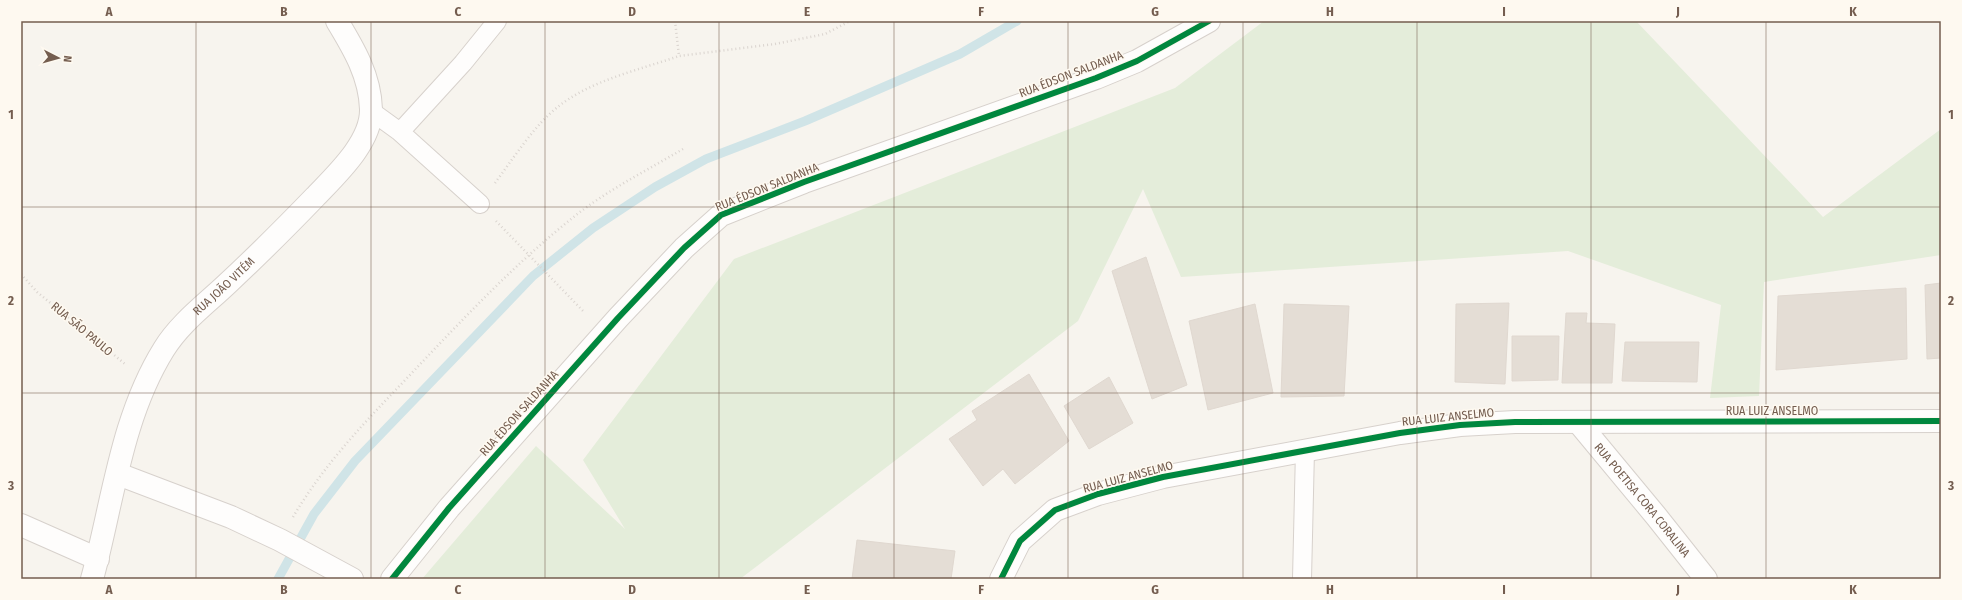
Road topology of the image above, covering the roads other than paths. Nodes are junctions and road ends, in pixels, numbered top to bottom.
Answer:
1 (337, 21) edge
2 (497, 21) edge
3 (1209, 21) edge
4 (371, 111) junction
5 (400, 132) junction
6 (480, 204) road end
7 (1941, 421) edge
8 (1578, 422) junction
9 (1305, 450) junction
10 (118, 474) junction
11 (21, 525) edge
12 (95, 569) edge
13 (352, 579) edge
14 (392, 579) edge
15 (1001, 579) edge
16 (1302, 579) edge
17 (1706, 579) edge

1 - 4 street, RUA JOÃO VITÉM
2 - 5 lane
3 - 14 street, RUA ÉDSON SALDANHA
4 - 5 lane
4 - 10 street, RUA JOÃO VITÉM
5 - 6 lane
7 - 8 street, RUA LUIZ ANSELMO
8 - 9 street, RUA LUIZ ANSELMO
8 - 17 street, RUA POETISA CORA CORALINA
9 - 15 street, RUA LUIZ ANSELMO
9 - 16 lane
10 - 12 street, RUA JOÃO VITÉM
10 - 13 street
11 - 12 street

